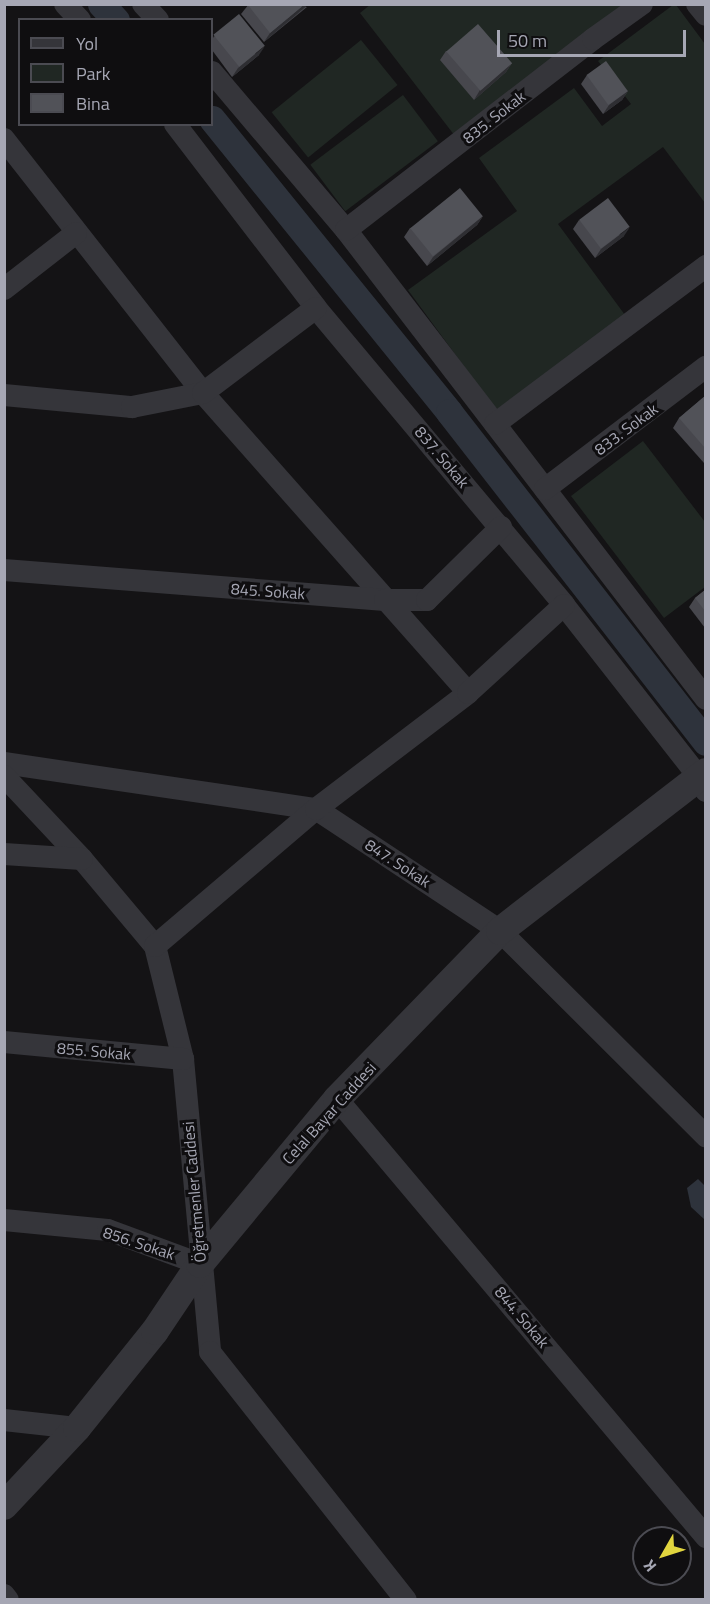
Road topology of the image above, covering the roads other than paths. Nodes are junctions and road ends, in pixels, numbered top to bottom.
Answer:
1 (65, 4) edge
2 (143, 4) edge
3 (642, 4) edge
4 (696, 4) edge
5 (705, 15) edge
6 (78, 18) edge
7 (157, 18) edge
8 (213, 73) edge
9 (178, 126) edge
10 (4, 140) edge
11 (346, 230) junction
12 (76, 233) junction
13 (705, 266) edge
14 (4, 289) edge
15 (316, 308) junction
16 (705, 366) edge
17 (203, 393) junction
18 (4, 394) edge
19 (495, 424) junction
20 (544, 489) junction
21 (501, 527) junction
22 (4, 570) edge
23 (385, 600) junction
24 (564, 605) junction
25 (468, 693) junction
26 (705, 699) edge
27 (4, 764) edge
28 (4, 776) edge
29 (703, 780) edge
30 (316, 809) junction
31 (4, 854) edge
32 (82, 859) junction
33 (501, 931) junction
34 (155, 946) junction
35 (4, 1042) edge
36 (183, 1059) junction
37 (337, 1099) junction
38 (705, 1136) edge
39 (4, 1220) edge
40 (200, 1264) junction
41 (4, 1420) edge
42 (77, 1428) junction
43 (4, 1506) edge
44 (705, 1537) edge
45 (4, 1595) edge
46 (8, 1599) edge
47 (406, 1599) edge

1 - 6 street
2 - 7 street
3 - 11 street, 835. Sokak
4 - 5 street
8 - 11 street
9 - 15 street, 837. Sokak
10 - 12 street
11 - 19 street
12 - 14 street
12 - 17 street
13 - 19 street
15 - 17 street
15 - 21 street, 837. Sokak
16 - 20 street, 833. Sokak
17 - 18 street
17 - 23 street
19 - 20 street
20 - 26 street
21 - 23 street, 845. Sokak
21 - 24 street, 837. Sokak
22 - 23 street, 845. Sokak
23 - 25 street
24 - 25 street
24 - 29 street, 837. Sokak
25 - 30 street
27 - 30 street, 847. Sokak
28 - 32 street, Öğretmenler Caddesi
29 - 33 street, Celal Bayar Caddesi
30 - 33 street, 847. Sokak
30 - 34 street
31 - 32 street
32 - 34 street, Öğretmenler Caddesi
33 - 37 street, Celal Bayar Caddesi
33 - 38 street, 847. Sokak
34 - 36 street, Öğretmenler Caddesi
35 - 36 street, 855. Sokak
36 - 40 street, Öğretmenler Caddesi
37 - 40 street, Celal Bayar Caddesi
37 - 44 street, 844. Sokak
39 - 40 street, 856. Sokak
40 - 42 street, Celal Bayar Caddesi
40 - 47 street, Öğretmenler Caddesi
41 - 42 street
42 - 43 street, Celal Bayar Caddesi
45 - 46 street

